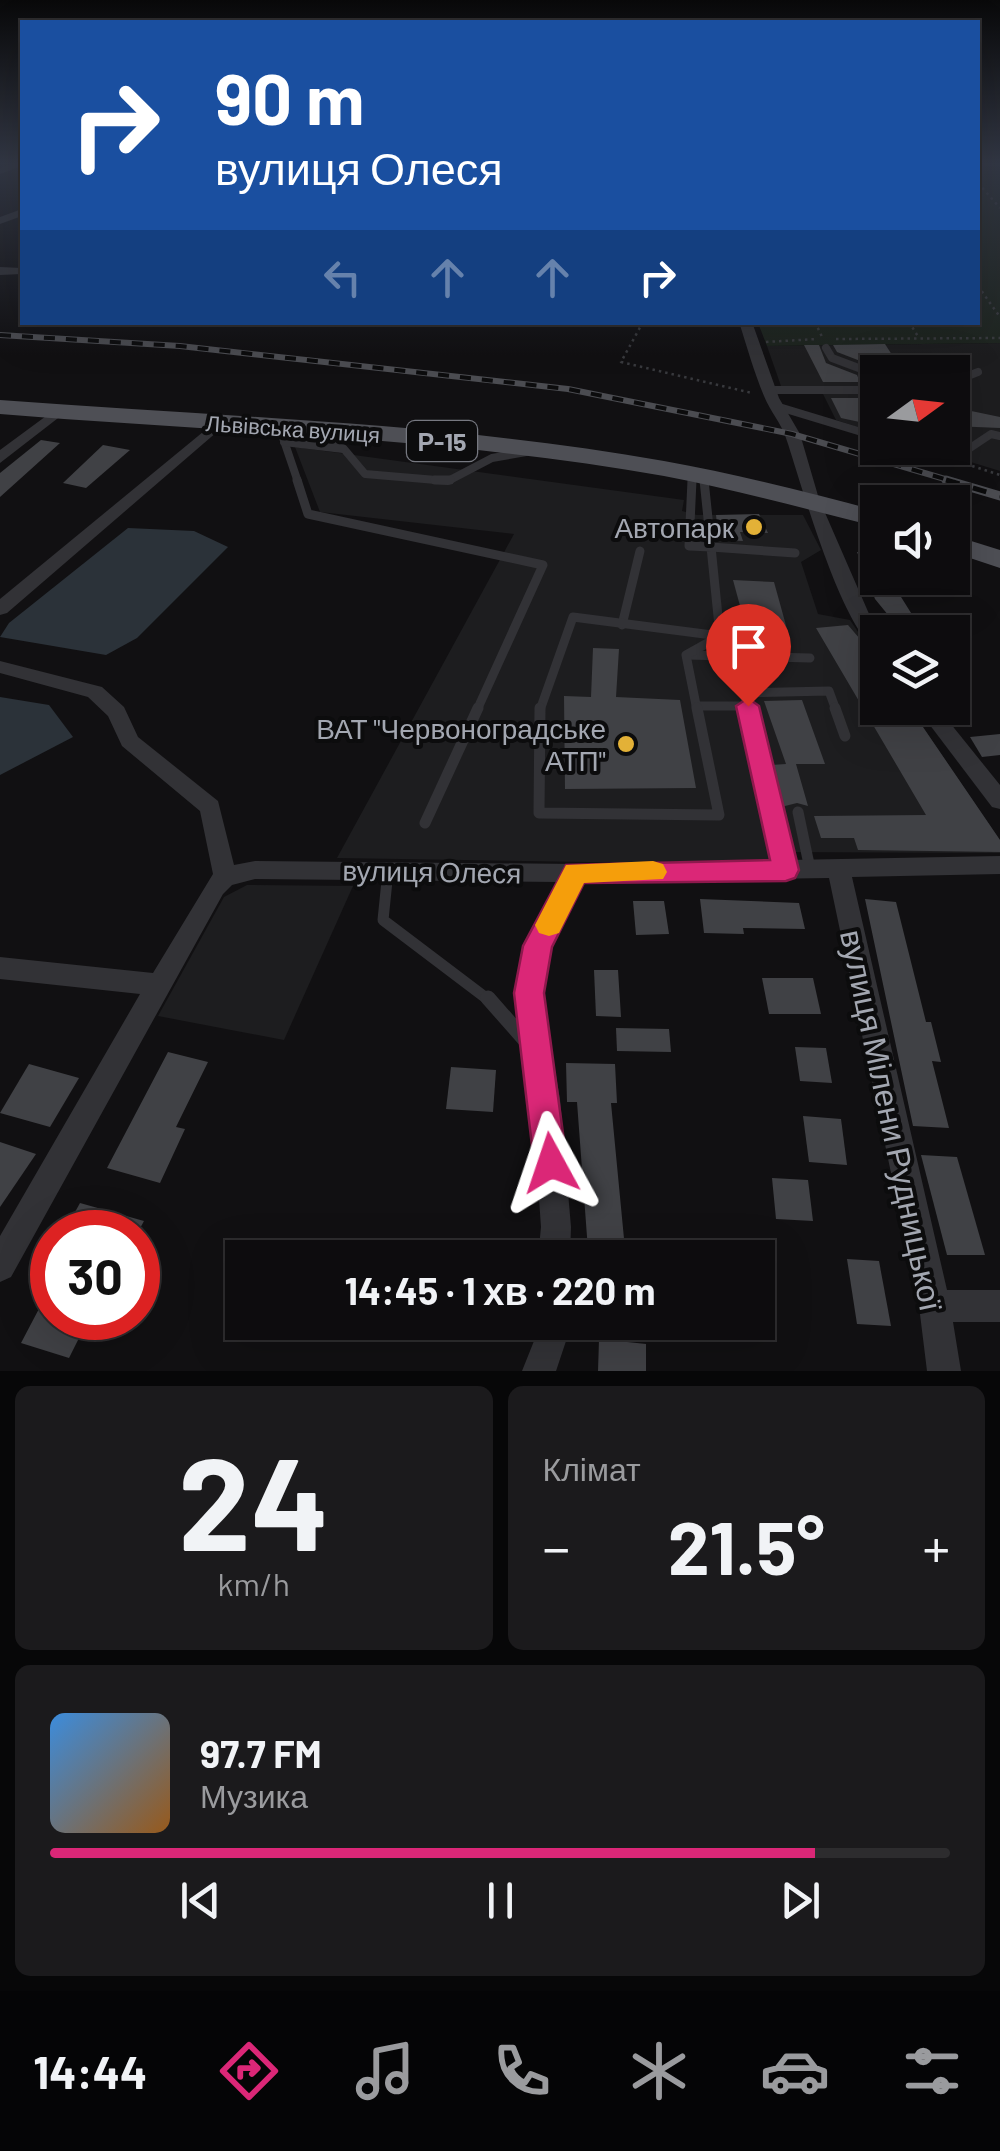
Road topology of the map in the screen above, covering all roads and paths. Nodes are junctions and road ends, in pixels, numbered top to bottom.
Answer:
1 (980, 289) edge
2 (1000, 317) edge
3 (641, 325) edge
4 (746, 325) edge
5 (816, 325) edge
6 (911, 325) edge
7 (919, 338) junction
8 (1000, 338) edge
9 (752, 343) junction
10 (825, 343) junction
11 (860, 368) edge
12 (978, 372) dead end
13 (970, 375) edge
14 (860, 391) edge
15 (774, 398) junction
16 (0, 407) edge
17 (57, 412) junction
18 (220, 422) junction
19 (317, 429) junction
20 (860, 430) edge
21 (282, 434) junction
22 (1000, 436) edge
23 (970, 448) edge
24 (344, 449) junction
25 (537, 450) junction
26 (0, 458) edge
27 (968, 465) edge
28 (697, 474) junction
29 (1000, 475) edge
30 (811, 499) junction
31 (860, 514) edge
32 (711, 547) junction
33 (970, 549) edge
34 (640, 551) dead end
35 (794, 553) dead end
36 (1000, 559) edge
37 (0, 609) edge
38 (860, 615) edge
39 (622, 625) junction
40 (720, 636) junction
41 (686, 655) junction
42 (810, 658) dead end
43 (0, 668) edge
44 (696, 706) junction
45 (748, 706) junction
46 (941, 725) edge
47 (845, 736) dead end
48 (1000, 801) edge
49 (798, 812) dead end
50 (425, 822) dead end
51 (1000, 865) edge
52 (812, 870) junction
53 (388, 871) junction
54 (576, 873) junction
55 (225, 877) junction
56 (0, 968) edge
57 (159, 985) junction
58 (539, 1056) junction
59 (554, 1240) edge
60 (0, 1266) edge
61 (935, 1306) junction
62 (1000, 1306) edge
63 (550, 1340) edge
64 (539, 1371) edge
65 (944, 1371) edge

1 - 2 path
3 - 15 path
4 - 9 street
5 - 10 path
6 - 7 path
7 - 8 path
7 - 10 path
9 - 10 path
9 - 15 street
10 - 11 lane
12 - 13 lane
14 - 15 lane
15 - 20 lane
15 - 30 street
16 - 17 main road, Львівська вулиця / Р-15
17 - 18 main road, Львівська вулиця / Р-15
17 - 26 street
18 - 21 main road, Львівська вулиця / Р-15
18 - 37 street
19 - 21 main road, Львівська вулиця / Р-15
19 - 24 lane
19 - 25 main road, Львівська вулиця / Р-15
21 - 24 lane
21 - 50 lane
22 - 23 lane
24 - 25 lane
25 - 28 main road, Львівська вулиця / Р-15
27 - 29 path
28 - 30 main road, Львівська вулиця / Р-15
28 - 32 lane
28 - 32 lane
30 - 31 main road, Львівська вулиця / Р-15
30 - 38 street
32 - 35 lane
32 - 40 lane
33 - 36 main road
34 - 39 lane
39 - 40 lane
39 - 44 lane
40 - 41 lane
41 - 42 lane
41 - 44 lane
43 - 55 street
44 - 45 lane
45 - 47 lane
45 - 52 lane
46 - 48 street
49 - 52 lane
51 - 52 street, вулиця Олеся
52 - 54 street, вулиця Олеся
52 - 61 street, вулиця Мілени Рудницької
53 - 54 street, вулиця Олеся
53 - 55 street, вулиця Олеся
53 - 58 lane
54 - 58 street
55 - 57 street
56 - 57 street
57 - 60 street
58 - 59 street
61 - 62 street
61 - 65 street, вулиця Мілени Рудницької
63 - 64 street

